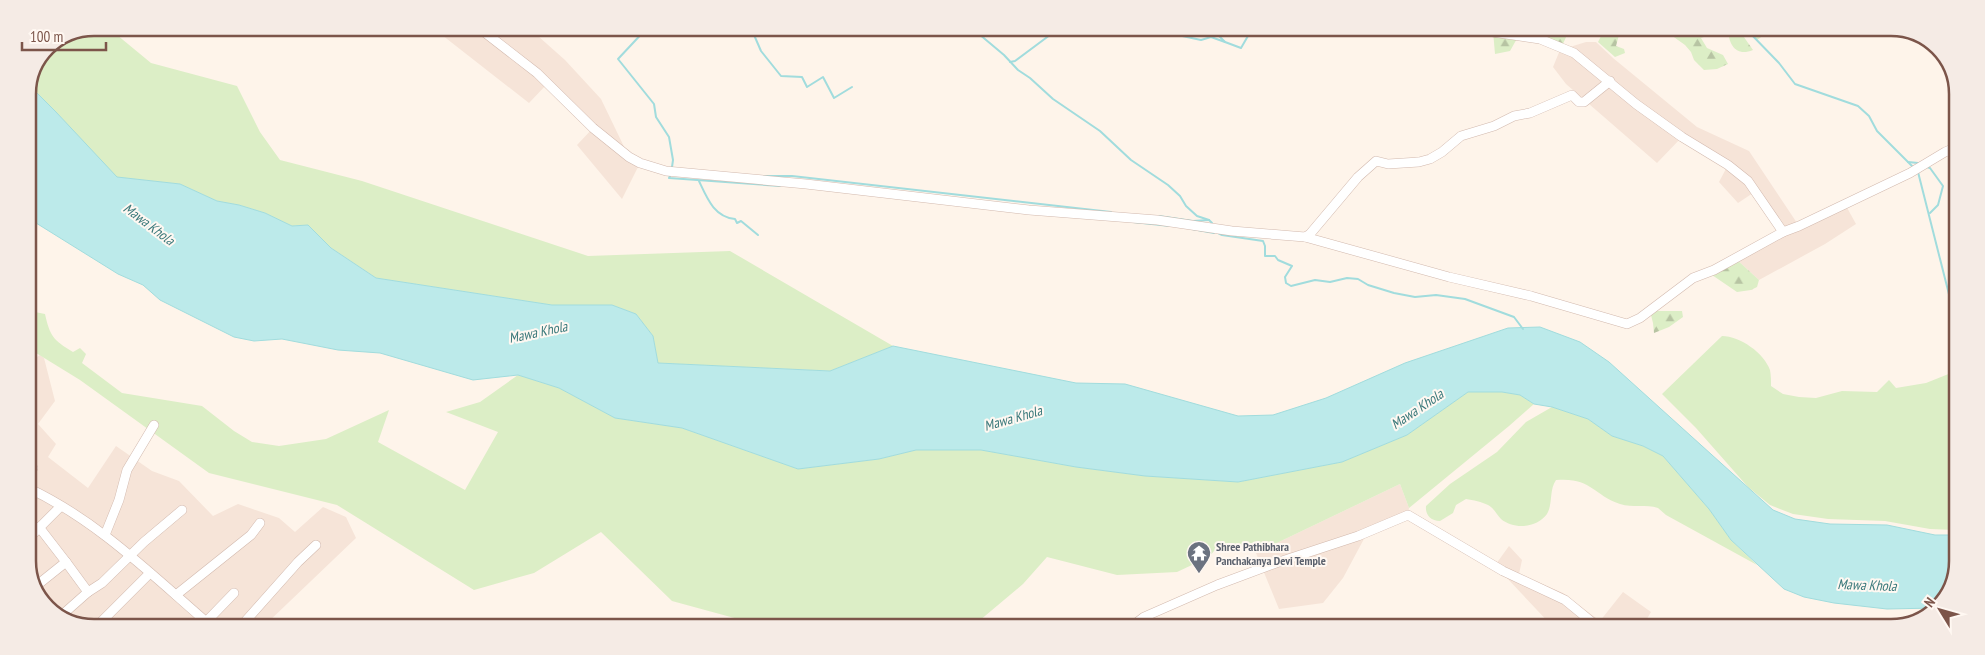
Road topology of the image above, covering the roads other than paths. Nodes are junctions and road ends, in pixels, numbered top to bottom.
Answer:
1 (489, 36) edge
2 (1523, 36) edge
3 (1610, 81) junction
4 (1949, 150) edge
5 (1783, 232) junction
6 (1305, 238) junction
7 (154, 425) dead end
8 (36, 492) edge
9 (60, 506) junction
10 (182, 510) dead end
11 (260, 523) dead end
12 (39, 527) junction
13 (36, 530) edge
14 (105, 535) junction
15 (316, 545) dead end
16 (130, 556) junction
17 (66, 562) junction
18 (150, 573) junction
19 (41, 582) edge
20 (88, 592) junction
21 (234, 593) dead end
22 (176, 595) junction
23 (66, 611) edge
24 (104, 619) edge
25 (201, 619) edge
26 (211, 619) edge
27 (247, 619) edge
28 (1141, 619) edge
29 (1588, 619) edge

1 - 6 street
2 - 3 street
3 - 5 street
3 - 6 street
4 - 5 street
5 - 6 street
7 - 14 street
8 - 9 street
9 - 12 street
9 - 14 street
10 - 16 street
11 - 22 street
12 - 13 street
12 - 17 street
14 - 16 street
15 - 27 street
16 - 18 street
16 - 20 street
17 - 19 street
17 - 20 street
18 - 22 street
18 - 24 street
20 - 23 street
21 - 26 street
22 - 25 street
28 - 29 street

